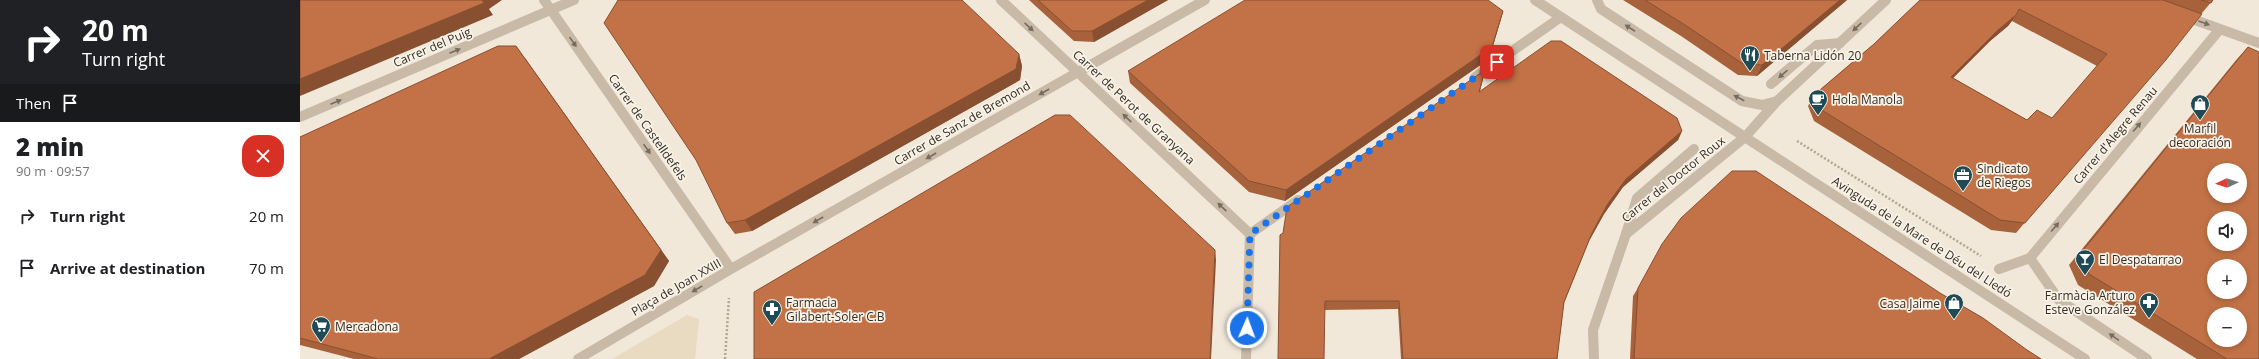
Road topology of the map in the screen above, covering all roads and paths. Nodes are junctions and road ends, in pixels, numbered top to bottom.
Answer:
1 (544, 0) edge
2 (574, 0) edge
3 (1001, 0) edge
4 (1205, 0) edge
5 (1535, 0) edge
6 (1597, 0) edge
7 (1886, 0) edge
8 (551, 10) junction
9 (2176, 13) edge
10 (1561, 17) junction
11 (2220, 28) junction
12 (1840, 43) junction
13 (2259, 43) edge
14 (1078, 72) junction
15 (1771, 84) dead end
16 (1464, 85) edge
17 (1777, 101) junction
18 (300, 117) edge
19 (1745, 137) junction
20 (1694, 149) dead end
21 (1309, 193) edge
22 (1250, 234) junction
23 (1626, 234) junction
24 (2030, 258) junction
25 (731, 269) junction
26 (1999, 269) dead end
27 (578, 359) edge
28 (725, 359) edge
29 (1246, 359) edge
30 (1594, 359) edge
31 (2085, 359) edge
32 (2147, 359) edge

1 - 8 street, Carrer de Castelldefels
2 - 8 street, Carrer del Puig
3 -> 14 street, Carrer de Perot de Granyana
4 - 14 street, Carrer de Sanz de Bremond
5 - 10 street, Avinguda de la Mare de Déu del Lledó
17 -> 6 street
7 -> 12 street
18 -> 8 street, Carrer del Puig
8 -> 25 street, Carrer de Castelldefels
9 -> 11 street
10 - 16 street
10 - 19 street, Avinguda de la Mare de Déu del Lledó
11 - 13 street
24 -> 11 street, Carrer d'Alegre Renau
12 -> 15 street
12 - 17 street
22 -> 14 street, Carrer de Perot de Granyana
14 -> 25 street, Carrer de Sanz de Bremond
17 - 19 street
19 - 23 street, Carrer del Doctor Roux
19 - 31 street, Avinguda de la Mare de Déu del Lledó
20 - 23 street
21 - 22 street
22 - 29 street
23 - 30 street, Carrer del Doctor Roux
24 - 26 street, Avinguda de la Mare de Déu del Lledó
32 -> 24 street
25 -> 27 street, Plaça de Joan XXIII
25 - 28 path, Plaça de Joan XXIII

